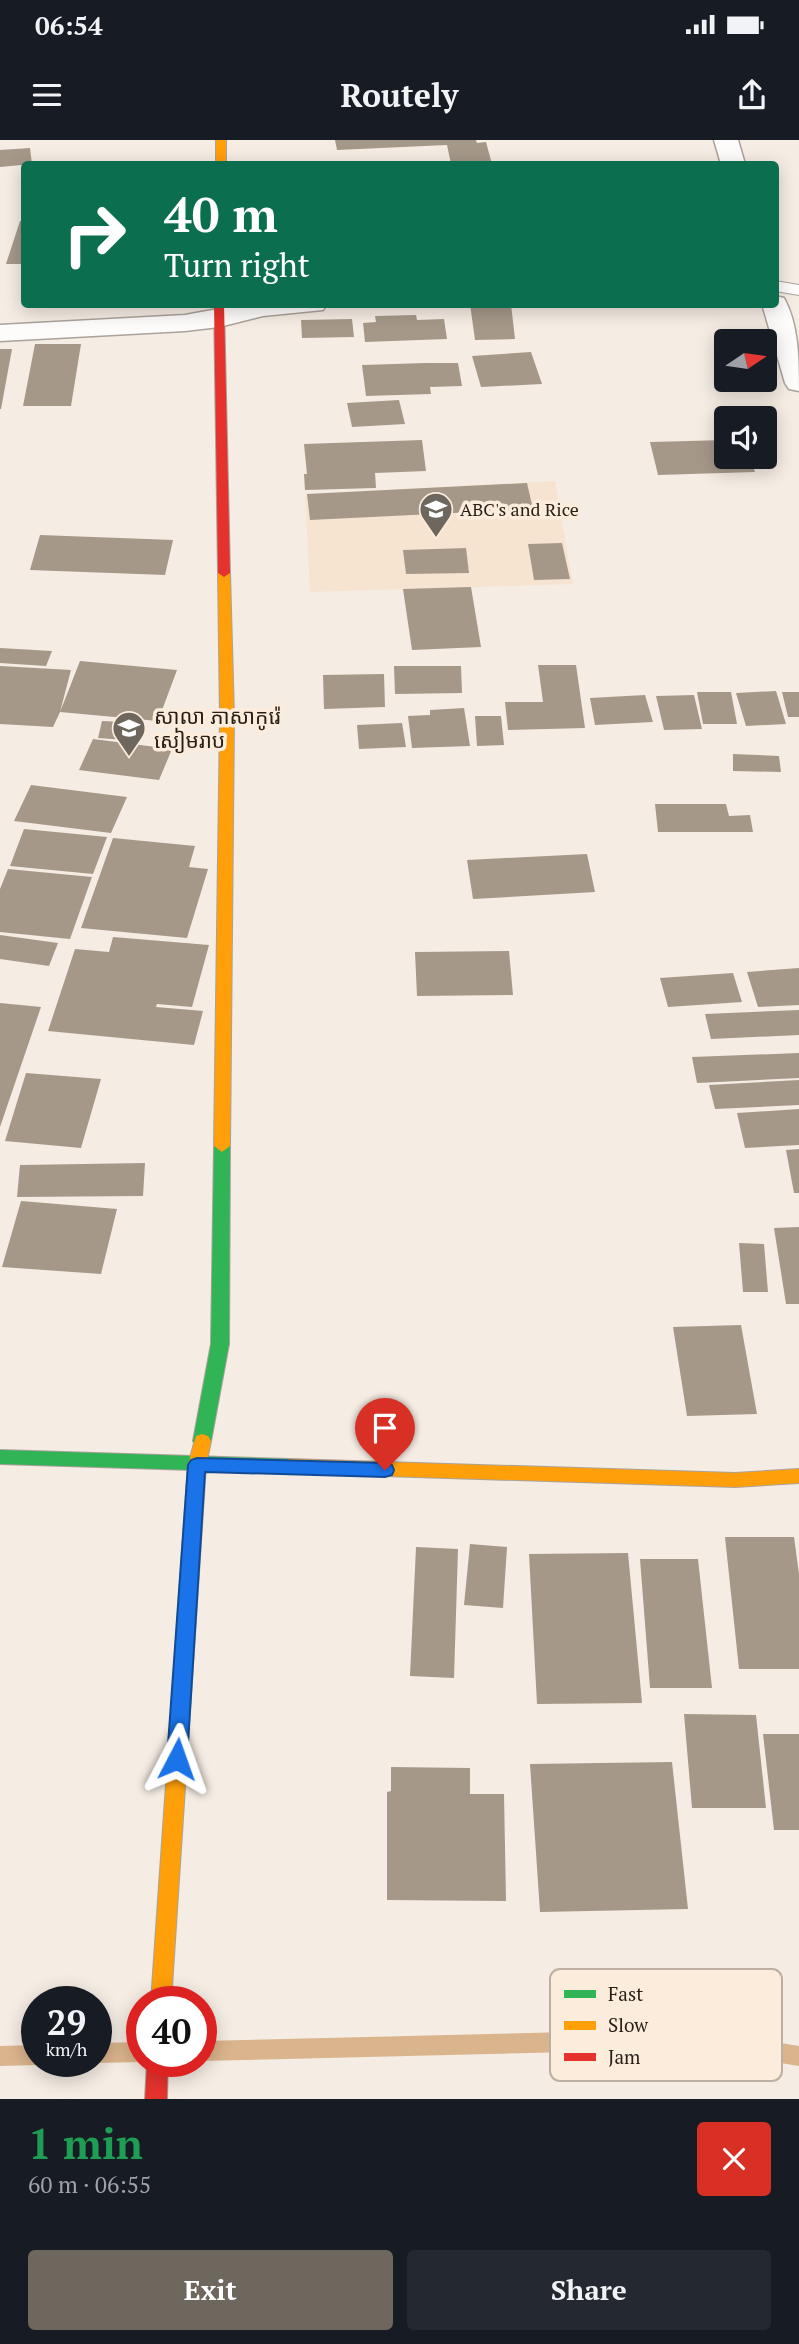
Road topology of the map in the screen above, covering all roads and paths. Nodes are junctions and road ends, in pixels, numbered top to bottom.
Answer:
1 (221, 140) edge
2 (726, 140) edge
3 (221, 161) edge
4 (732, 161) edge
5 (779, 286) edge
6 (799, 289) edge
7 (263, 308) edge
8 (776, 308) edge
9 (219, 312) edge
10 (0, 334) edge
11 (799, 383) edge
12 (0, 1457) edge
13 (197, 1465) junction
14 (799, 1476) edge
15 (162, 1986) edge
16 (157, 2077) edge
17 (156, 2099) edge

1 - 3 street
2 - 4 street
5 - 6 lane
7 - 9 street
8 - 11 street
9 - 10 street
9 - 13 street
12 - 13 street
13 - 14 street
13 - 15 street
16 - 17 street

